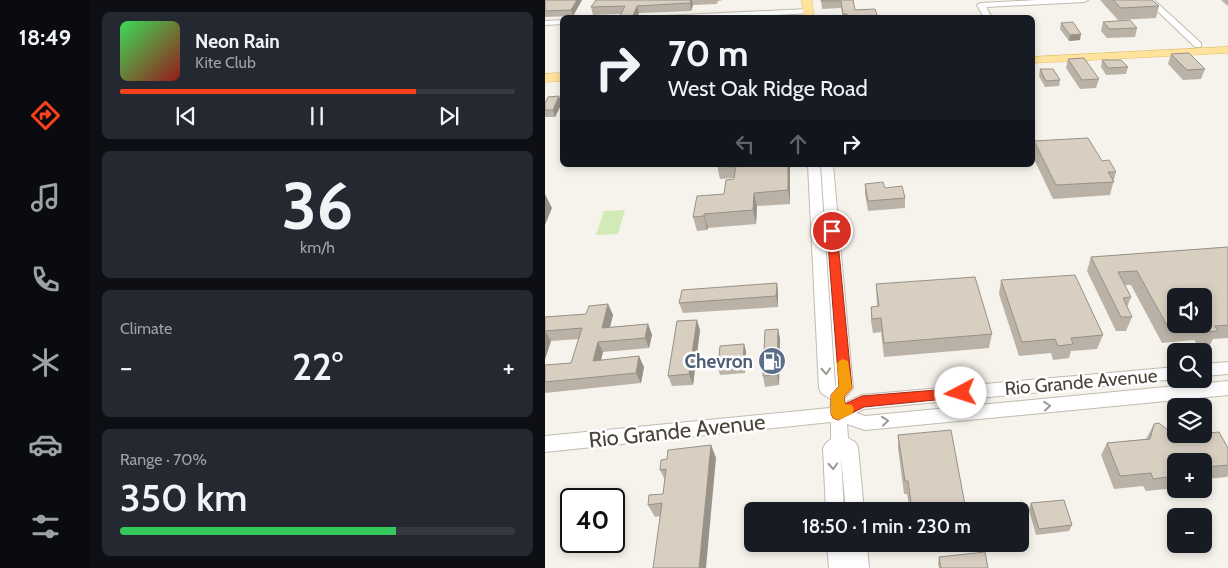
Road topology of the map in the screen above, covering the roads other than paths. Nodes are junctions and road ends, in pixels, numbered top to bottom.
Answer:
1 (1083, 0) edge
2 (1151, 0) edge
3 (808, 9) edge
4 (711, 15) edge
5 (986, 15) edge
6 (560, 22) edge
7 (545, 23) edge
8 (1228, 44) edge
9 (1195, 48) junction
10 (1228, 50) edge
11 (1035, 53) edge
12 (1035, 60) edge
13 (560, 77) edge
14 (545, 78) edge
15 (560, 84) edge
16 (545, 85) edge
17 (827, 167) edge
18 (814, 171) edge
19 (832, 231) junction
20 (821, 277) junction
21 (840, 325) junction
22 (1228, 368) edge
23 (1212, 369) edge
24 (1167, 374) edge
25 (1129, 377) junction
26 (1228, 388) edge
27 (961, 393) junction
28 (837, 395) junction
29 (1138, 397) junction
30 (967, 413) junction
31 (838, 414) junction
32 (840, 442) junction
33 (545, 444) edge
34 (853, 491) junction
35 (835, 502) edge
36 (854, 502) edge
37 (838, 552) edge
38 (858, 552) edge
39 (839, 568) edge
40 (859, 568) edge

1 - 5 street
2 - 9 street
3 - 4 street
6 - 7 street
8 - 9 main road
9 - 10 main road
9 - 11 main road
9 - 12 main road
13 - 14 main road
15 - 16 main road
17 - 19 street
18 - 19 street
18 - 20 street
19 - 21 street
20 - 21 street
20 -> 28 street
21 - 28 street
22 - 23 street
24 - 25 street, Rio Grande Avenue
25 - 27 street, Rio Grande Avenue
25 - 29 street
26 - 29 street, Rio Grande Avenue
27 - 30 street
27 - 31 street, Rio Grande Avenue
28 - 31 street
30 -> 29 street, Rio Grande Avenue
31 -> 30 street, Rio Grande Avenue
31 - 32 street
31 - 33 street, Rio Grande Avenue
32 - 34 street
32 -> 35 street
34 - 35 street
34 - 36 street
37 - 39 street
38 - 40 street

